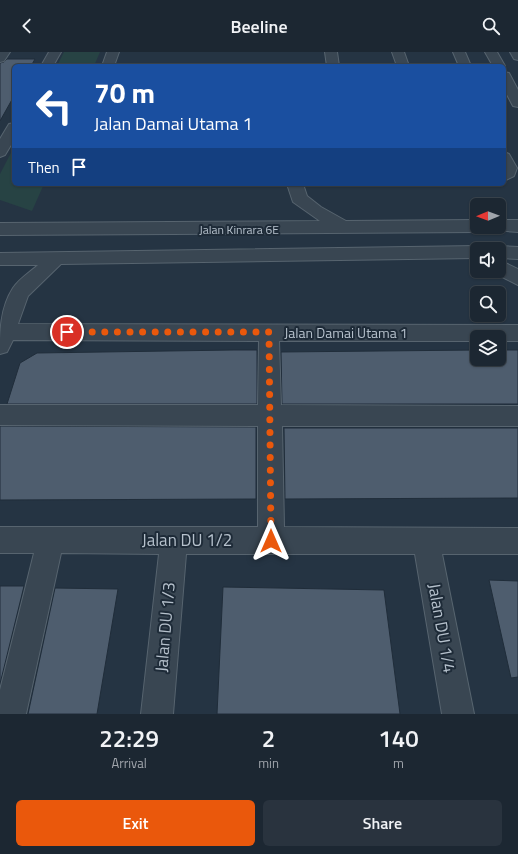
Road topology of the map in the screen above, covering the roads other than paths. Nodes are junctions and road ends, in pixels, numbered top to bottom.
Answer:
1 (4, 52) edge
2 (55, 52) edge
3 (113, 52) edge
4 (331, 52) edge
5 (398, 52) edge
6 (459, 52) edge
7 (491, 52) edge
8 (516, 52) edge
9 (518, 56) edge
10 (0, 58) edge
11 (48, 64) edge
12 (109, 64) edge
13 (333, 64) edge
14 (402, 64) edge
15 (464, 64) edge
16 (498, 64) edge
17 (506, 85) edge
18 (506, 103) edge
19 (518, 103) edge
20 (518, 109) edge
21 (12, 131) edge
22 (0, 152) edge
23 (506, 161) edge
24 (506, 174) edge
25 (292, 201) edge
26 (470, 226) edge
27 (506, 226) edge
28 (518, 226) edge
29 (344, 228) junction
30 (262, 229) junction
31 (0, 230) edge
32 (506, 252) edge
33 (518, 252) edge
34 (470, 253) edge
35 (57, 258) junction
36 (2, 259) edge
37 (506, 272) edge
38 (518, 278) edge
39 (20, 292) junction
40 (269, 332) junction
41 (518, 333) edge
42 (3, 339) edge
43 (0, 415) edge
44 (270, 415) junction
45 (518, 416) edge
46 (0, 540) edge
47 (51, 540) junction
48 (174, 540) junction
49 (271, 541) junction
50 (426, 541) junction
51 (518, 541) edge
52 (10, 714) edge
53 (157, 714) edge
54 (458, 714) edge

1 - 10 street
2 - 11 street
3 - 12 street
4 - 13 street
5 - 14 street
6 - 15 street
7 - 16 street
8 - 9 street
17 - 19 street
18 - 20 street
21 - 22 street
23 - 24 street
25 - 29 street
25 - 30 street
26 - 29 street, Jalan Kinrara 6E
27 - 28 street
29 - 30 street, Jalan Kinrara 6E
30 - 31 street, Jalan Kinrara 6E
32 - 33 street
34 - 35 street, Jalan Kinrara 6E
35 - 36 street, Jalan Kinrara 6E
35 - 39 street, Jalan Damai Utama 1
36 - 39 street, Jalan Kinrara 6E
37 - 38 street
39 - 42 street, Jalan Damai Utama 1
40 - 41 street, Jalan Damai Utama 1
40 - 42 street, Jalan Damai Utama 1
40 - 44 street
43 - 44 street
44 - 45 street
44 - 49 street
46 - 47 street, Jalan DU 1/2
47 - 48 street, Jalan DU 1/2
47 - 52 street
48 - 49 street, Jalan DU 1/2
48 - 53 street, Jalan DU 1/3
49 - 50 street, Jalan DU 1/2
50 - 51 street, Jalan DU 1/2
50 - 54 street, Jalan DU 1/4

